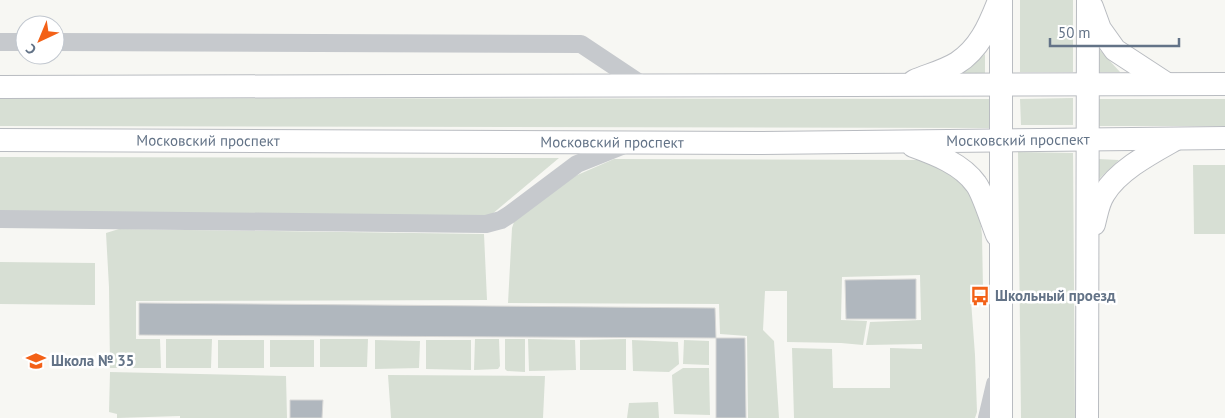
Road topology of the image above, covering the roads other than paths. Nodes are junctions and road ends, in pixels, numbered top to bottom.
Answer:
1 (1000, 0) edge
2 (1089, 0) edge
3 (0, 42) edge
4 (15, 42) edge
5 (65, 42) edge
6 (1167, 84) junction
7 (1225, 84) edge
8 (1001, 85) junction
9 (1088, 85) junction
10 (644, 86) junction
11 (900, 86) junction
12 (0, 87) edge
13 (1179, 138) junction
14 (1225, 138) edge
15 (1088, 139) junction
16 (0, 140) edge
17 (1001, 141) junction
18 (633, 142) junction
19 (902, 142) junction
20 (0, 219) edge
21 (1001, 246) junction
22 (1088, 249) junction
23 (1001, 354) junction
24 (987, 418) edge
25 (1001, 418) edge
26 (1087, 418) edge

1 - 8 main road
1 - 11 main road
2 - 6 main road
2 - 9 main road
3 - 4 street
5 - 10 street
6 - 7 main road
6 - 9 main road
8 - 9 main road
8 - 11 main road
8 - 17 main road
9 - 15 main road
10 - 11 main road
10 - 12 main road
13 - 14 main road, Московский проспект
13 - 15 main road, Московский проспект
13 - 22 main road
15 - 17 main road, Московский проспект
15 - 22 main road
16 - 18 main road, Московский проспект
17 - 19 main road, Московский проспект
17 - 21 main road
18 - 19 main road, Московский проспект
18 - 20 street
19 - 21 main road
21 - 23 main road
22 - 26 main road
23 - 24 street
23 - 25 main road

